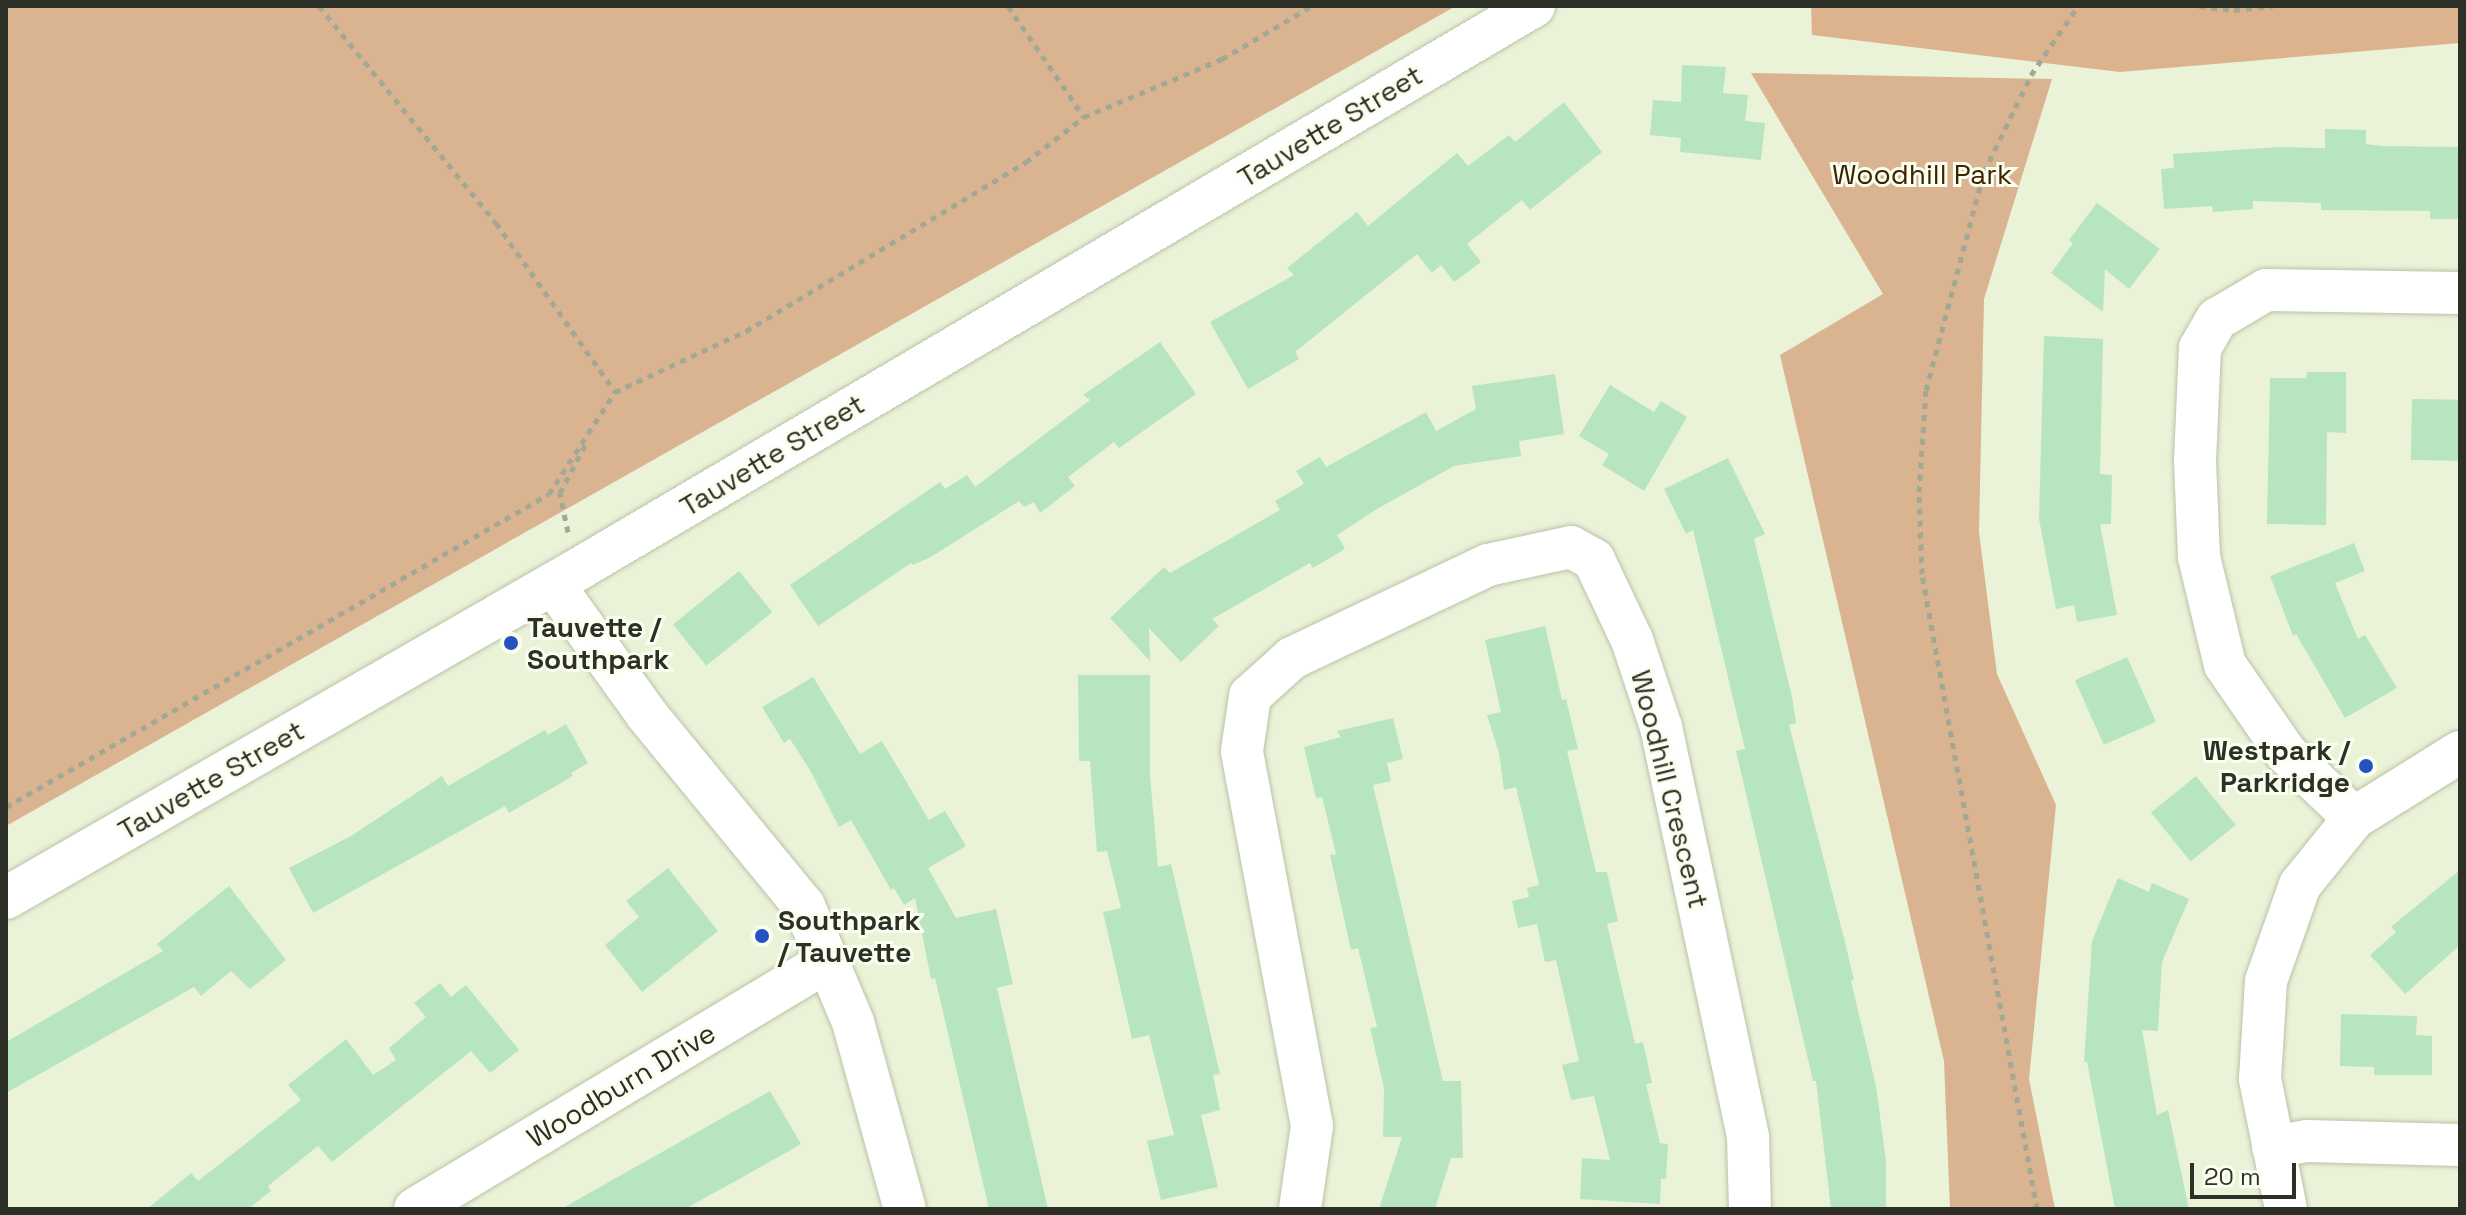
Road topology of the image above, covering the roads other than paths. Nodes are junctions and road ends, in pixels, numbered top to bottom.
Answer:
1 (1534, 6) edge
2 (2460, 293) edge
3 (568, 576) junction
4 (2460, 752) edge
5 (2354, 818) junction
6 (6, 898) edge
7 (828, 961) junction
8 (2460, 1145) edge
9 (2273, 1147) junction
10 (415, 1209) edge
11 (905, 1209) edge
12 (1300, 1209) edge
13 (1750, 1209) edge
14 (2286, 1209) edge

1 - 3 street, Tauvette Street
2 - 5 street
3 - 6 street, Tauvette Street
3 - 7 street
4 - 5 street
5 - 9 street
7 - 10 street, Woodburn Drive
7 - 11 street
8 - 9 street
9 - 14 street
12 - 13 street, Woodhill Crescent

